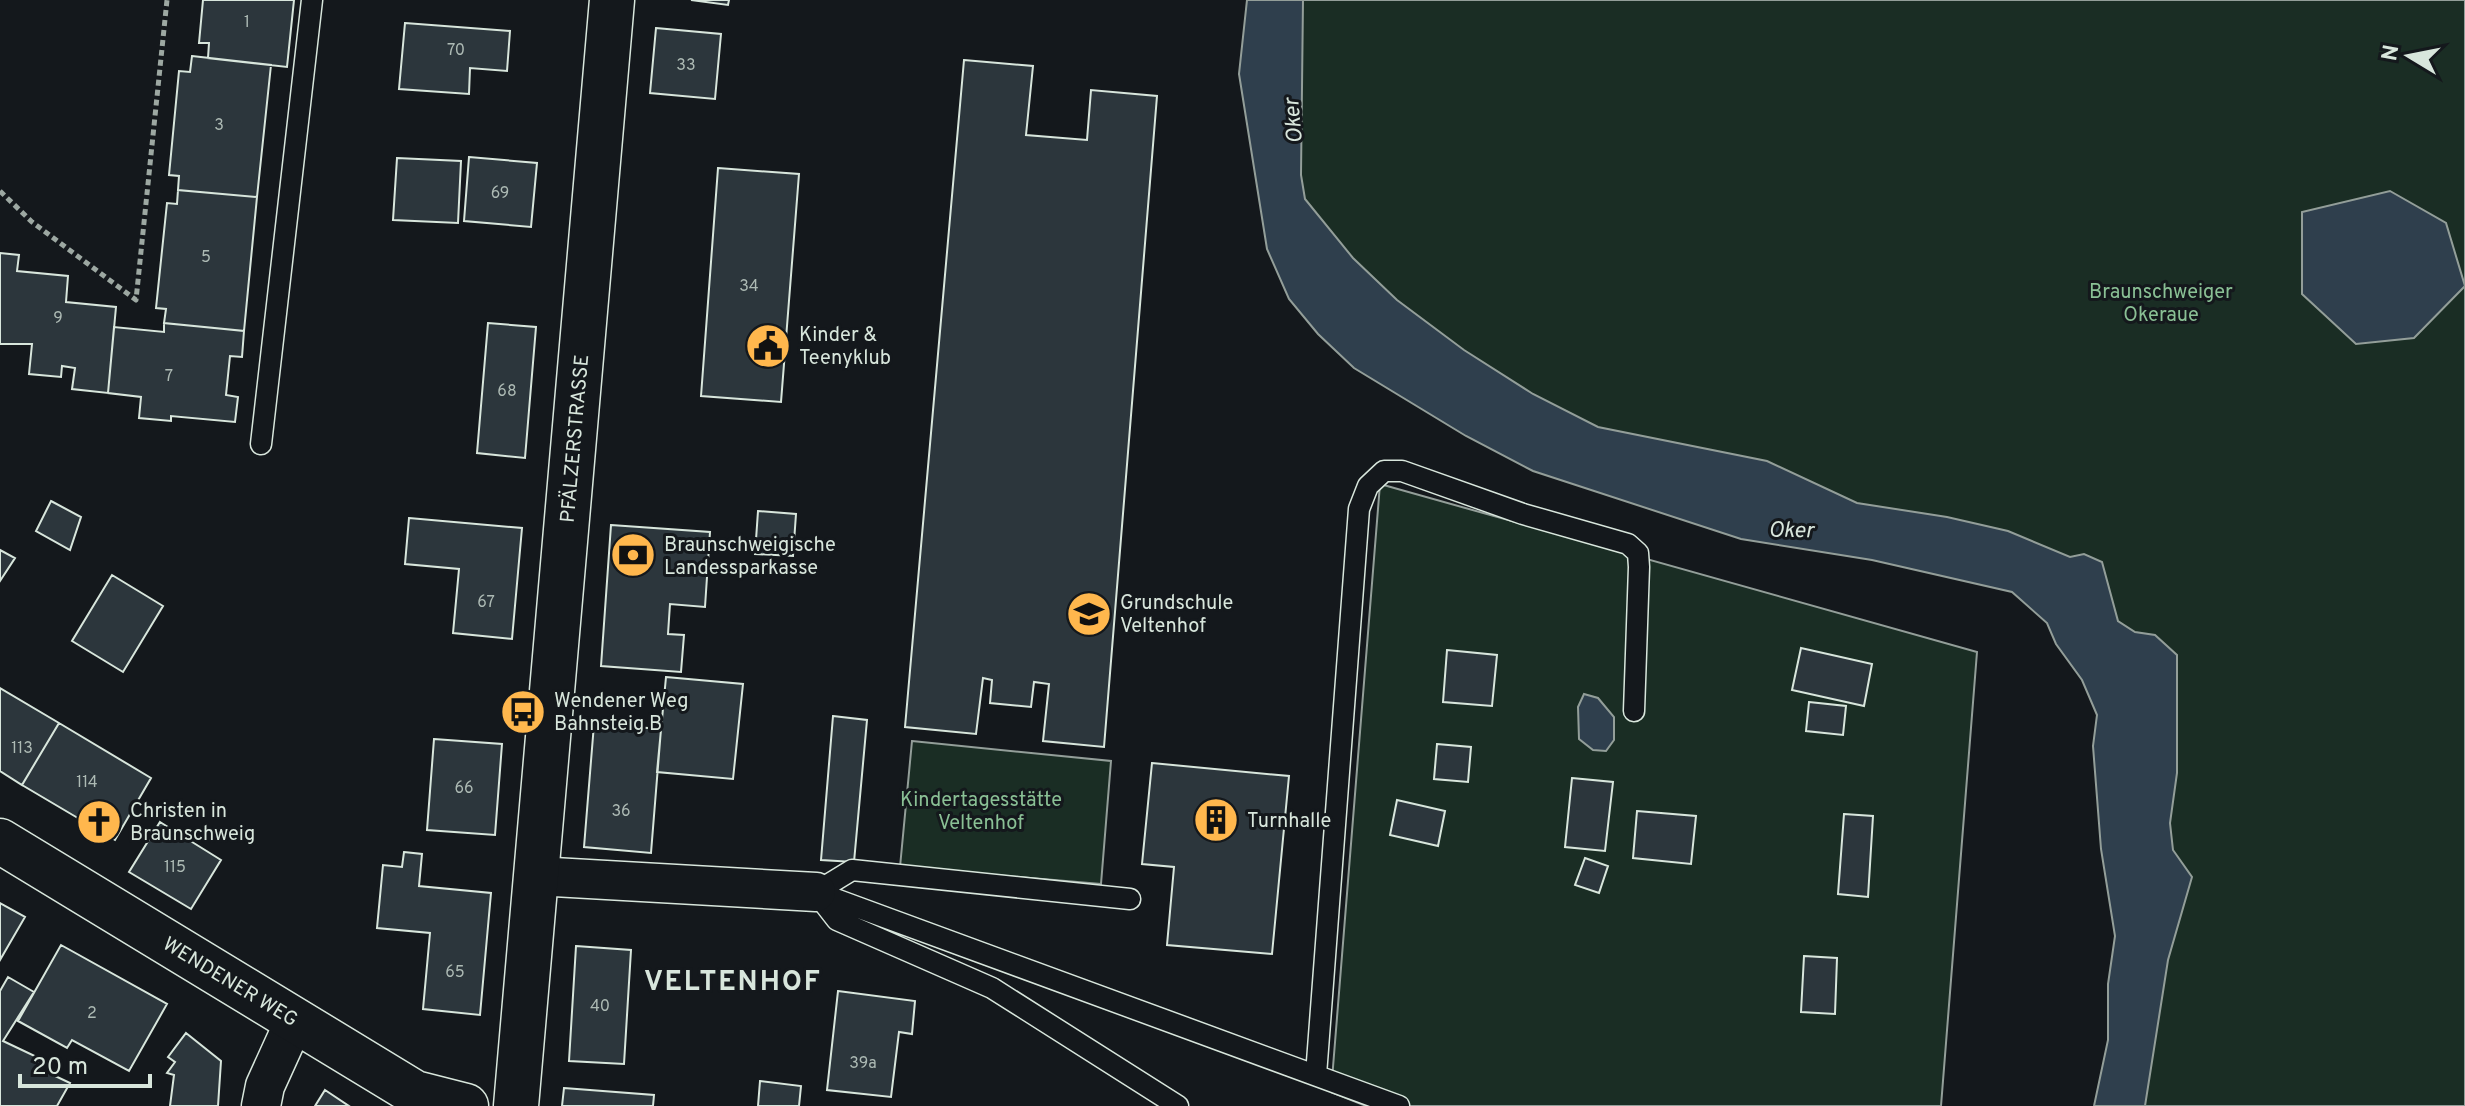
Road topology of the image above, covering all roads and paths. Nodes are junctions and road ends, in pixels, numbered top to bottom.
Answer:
1 (167, 0) edge
2 (312, 0) edge
3 (612, 0) edge
4 (0, 191) edge
5 (261, 444) dead end
6 (1634, 711) dead end
7 (0, 841) edge
8 (536, 876) junction
9 (816, 892) junction
10 (1130, 899) dead end
11 (295, 1020) junction
12 (1316, 1075) junction
13 (261, 1106) edge
14 (466, 1106) edge
15 (516, 1106) edge
16 (1178, 1106) edge
17 (1399, 1106) edge

1 - 4 path
2 - 5 lane
3 - 8 street, PFÄLZERSTRASSE
6 - 12 lane
7 - 11 street, WENDENER WEG
8 - 9 street
8 - 15 street, PFÄLZERSTRASSE
9 - 10 lane
9 - 12 lane
9 - 16 lane
11 - 13 street
11 - 14 street, WENDENER WEG
12 - 17 lane

